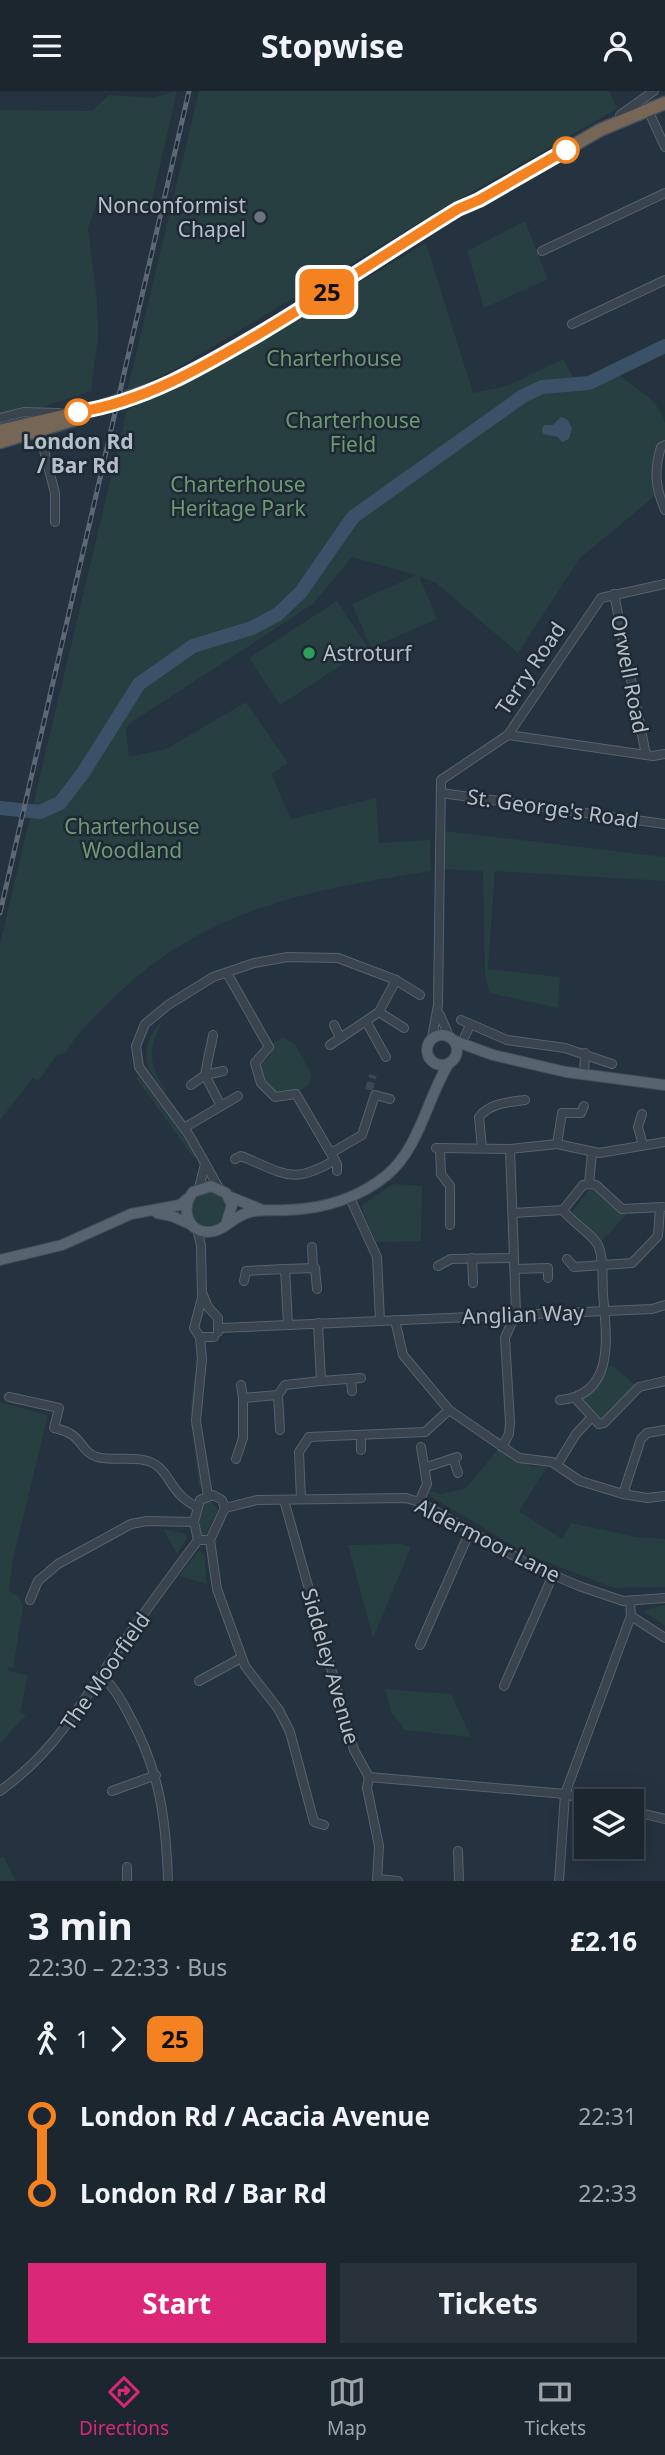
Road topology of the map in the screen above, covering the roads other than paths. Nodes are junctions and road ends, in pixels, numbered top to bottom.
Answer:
1 (654, 91) edge
2 (665, 94) edge
3 (665, 103) edge
4 (648, 110) junction
5 (620, 115) junction
6 (600, 131) junction
7 (665, 147) edge
8 (665, 193) edge
9 (542, 251) dead end
10 (665, 280) edge
11 (572, 324) dead end
12 (92, 410) junction
13 (70, 413) junction
14 (0, 418) edge
15 (0, 431) edge
16 (39, 431) junction
17 (0, 442) edge
18 (665, 445) edge
19 (665, 510) edge
20 (55, 522) dead end
21 (665, 584) edge
22 (614, 594) junction
23 (508, 735) junction
24 (665, 754) edge
25 (646, 755) junction
26 (441, 793) junction
27 (665, 824) edge
28 (227, 972) junction
29 (396, 980) junction
30 (420, 995) dead end
31 (438, 1005) junction
32 (379, 1012) junction
33 (461, 1020) dead end
34 (367, 1023) junction
35 (334, 1025) dead end
36 (470, 1025) junction
37 (404, 1028) dead end
38 (213, 1035) dead end
39 (465, 1036) dead end
40 (340, 1037) junction
41 (432, 1038) junction
42 (452, 1039) junction
43 (330, 1045) dead end
44 (585, 1053) junction
45 (493, 1055) junction
46 (386, 1057) dead end
47 (452, 1060) junction
48 (433, 1062) junction
49 (612, 1064) dead end
50 (223, 1071) dead end
51 (205, 1075) junction
52 (584, 1075) junction
53 (191, 1084) dead end
54 (665, 1085) edge
55 (433, 1094) junction
56 (238, 1096) dead end
57 (390, 1099) dead end
58 (525, 1100) dead end
59 (221, 1106) junction
60 (584, 1106) dead end
61 (642, 1114) dead end
62 (184, 1128) junction
63 (665, 1142) edge
64 (557, 1144) junction
65 (643, 1145) junction
66 (482, 1148) junction
67 (510, 1149) junction
68 (592, 1153) junction
69 (333, 1157) junction
70 (235, 1159) dead end
71 (205, 1164) junction
72 (337, 1171) dead end
73 (314, 1172) junction
74 (316, 1182) dead end
75 (589, 1184) junction
76 (199, 1188) junction
77 (219, 1188) junction
78 (228, 1196) junction
79 (188, 1198) junction
80 (350, 1198) junction
81 (662, 1207) edge
82 (265, 1210) junction
83 (563, 1210) junction
84 (150, 1212) junction
85 (513, 1213) junction
86 (450, 1225) dead end
87 (195, 1227) junction
88 (222, 1227) junction
89 (312, 1247) dead end
90 (202, 1257) junction
91 (472, 1258) junction
92 (514, 1258) junction
93 (567, 1259) dead end
94 (0, 1260) edge
95 (601, 1265) junction
96 (438, 1266) dead end
97 (313, 1267) junction
98 (285, 1269) junction
99 (515, 1269) junction
100 (548, 1278) dead end
101 (244, 1281) dead end
102 (473, 1283) dead end
103 (317, 1289) dead end
104 (202, 1290) junction
105 (665, 1305) edge
106 (604, 1311) junction
107 (212, 1313) junction
108 (516, 1313) junction
109 (198, 1315) junction
110 (395, 1320) junction
111 (380, 1321) junction
112 (318, 1323) junction
113 (288, 1324) junction
114 (220, 1328) junction
115 (200, 1337) junction
116 (214, 1337) junction
117 (202, 1359) junction
118 (361, 1378) dead end
119 (351, 1379) junction
120 (321, 1381) junction
121 (665, 1381) edge
122 (242, 1385) dead end
123 (352, 1391) dead end
124 (278, 1395) junction
125 (9, 1397) dead end
126 (243, 1398) junction
127 (575, 1398) junction
128 (560, 1399) dead end
129 (449, 1410) junction
130 (592, 1417) junction
131 (280, 1430) dead end
132 (665, 1430) edge
133 (362, 1436) junction
134 (421, 1447) dead end
135 (502, 1447) junction
136 (361, 1450) dead end
137 (236, 1459) dead end
138 (557, 1465) junction
139 (427, 1467) junction
140 (458, 1473) dead end
141 (623, 1494) junction
142 (208, 1496) junction
143 (665, 1496) edge
144 (301, 1499) junction
145 (284, 1500) junction
146 (419, 1502) junction
147 (197, 1507) junction
148 (225, 1508) junction
149 (194, 1523) junction
150 (470, 1531) junction
151 (198, 1540) junction
152 (210, 1540) junction
153 (552, 1575) junction
154 (665, 1598) edge
155 (30, 1599) dead end
156 (631, 1602) junction
157 (631, 1616) junction
158 (665, 1637) edge
159 (420, 1645) dead end
160 (241, 1658) junction
161 (101, 1676) junction
162 (199, 1681) dead end
163 (504, 1686) dead end
164 (156, 1775) junction
165 (369, 1777) junction
166 (0, 1791) edge
167 (112, 1791) dead end
168 (565, 1794) junction
169 (574, 1797) edge
170 (644, 1814) edge
171 (665, 1819) edge
172 (324, 1825) dead end
173 (458, 1851) dead end
174 (127, 1867) dead end
175 (377, 1880) edge
176 (127, 1881) edge
177 (168, 1881) edge
178 (398, 1881) edge
179 (459, 1881) edge
180 (559, 1881) edge

1 - 5 street
2 - 5 highway
3 - 4 highway
4 - 6 highway
4 - 7 street
5 - 6 highway
6 - 12 highway
8 - 9 street
10 - 11 street
12 - 13 highway
12 - 16 highway
13 - 14 street
13 - 15 highway
16 - 17 highway
16 - 20 street
18 - 19 street
21 - 22 street, Terry Road
22 - 23 street, Terry Road
22 - 25 street, Orwell Road
23 - 25 street
23 - 26 street, Terry Road
24 - 25 street
26 - 27 street, St. George's Road
26 - 31 street
28 - 29 street
28 - 62 street
28 - 69 street
29 - 30 street
29 - 32 street
31 - 41 street
31 - 42 street
32 - 34 street
32 - 37 street
33 - 36 street
34 - 40 street
34 - 46 street
35 - 40 street
36 - 39 street
36 - 44 street
38 - 51 street
40 - 43 street
41 - 42 main road
41 - 48 main road
42 - 45 main road
42 - 47 main road
44 - 49 street
44 - 52 street
45 - 47 main road
45 - 52 main road
47 - 48 main road
47 - 55 main road
48 - 55 main road
50 - 51 street
51 - 53 street
51 - 59 street
52 - 54 main road
55 - 80 main road
56 - 59 street
57 - 69 street
58 - 66 street
59 - 62 street
60 - 64 street
61 - 65 street
62 - 71 street
63 - 65 street
64 - 67 street
64 - 68 street
65 - 68 street
66 - 67 street
66 - 86 street
67 - 85 street
68 - 75 street
69 - 72 street
69 - 73 street
70 - 73 street
71 - 76 street
71 - 77 street
73 - 74 street
75 - 81 street
75 - 83 street
76 - 77 main road
76 - 79 main road
77 - 78 main road
78 - 82 main road
78 - 88 main road
79 - 84 main road
79 - 87 main road
80 - 82 main road
80 - 111 street
81 - 95 street
82 - 88 main road
83 - 85 street
83 - 95 street
84 - 87 main road
84 - 94 main road
85 - 92 street
87 - 88 main road
87 - 90 street
88 - 90 street
89 - 97 street
90 - 104 street
91 - 92 street
91 - 96 street
91 - 102 street
92 - 99 street
93 - 95 street
95 - 106 street
97 - 98 street
97 - 103 street
98 - 101 street
98 - 113 street
99 - 100 street
99 - 108 street
104 - 107 street
104 - 109 street
105 - 106 street, Anglian Way
106 - 108 street, Anglian Way
106 - 127 street
107 - 109 street
107 - 114 street
108 - 110 street, Anglian Way
108 - 135 street
109 - 115 street
110 - 111 street, Anglian Way
110 - 129 street
111 - 112 street, Anglian Way
112 - 113 street
112 - 120 street
113 - 114 street
114 - 116 street
115 - 116 street
115 - 117 street
116 - 117 street
117 - 142 street
118 - 119 street
119 - 120 street
119 - 123 street
120 - 124 street
121 - 130 street
122 - 126 street
124 - 126 street
124 - 131 street
125 - 147 street
126 - 137 street
127 - 128 street
127 - 130 street
129 - 133 street
129 - 135 street
130 - 138 street
132 - 141 street
133 - 136 street
133 - 144 street
134 - 139 street
135 - 138 street
138 - 141 street
139 - 140 street
139 - 146 street
141 - 143 street
142 - 147 street
142 - 148 street
144 - 145 street, Aldermoor Lane
144 - 146 street, Aldermoor Lane
145 - 148 street, Aldermoor Lane
145 - 165 street, Siddeley Avenue
146 - 150 street, Aldermoor Lane
147 - 149 street
148 - 152 street
149 - 151 street
149 - 155 street
150 - 153 street, Aldermoor Lane
150 - 159 street
151 - 152 street
151 - 161 street, The Moorfield
152 - 160 street
153 - 156 street, Aldermoor Lane
153 - 163 street
154 - 156 street, Aldermoor Lane
156 - 157 street
157 - 158 street
157 - 168 street
160 - 162 street
160 - 172 street
161 - 164 street
161 - 166 street, The Moorfield
164 - 167 street
164 - 177 street
165 - 168 street
165 - 175 street
168 - 169 street
168 - 180 street
170 - 171 street
173 - 179 street
174 - 176 street
175 - 178 street

